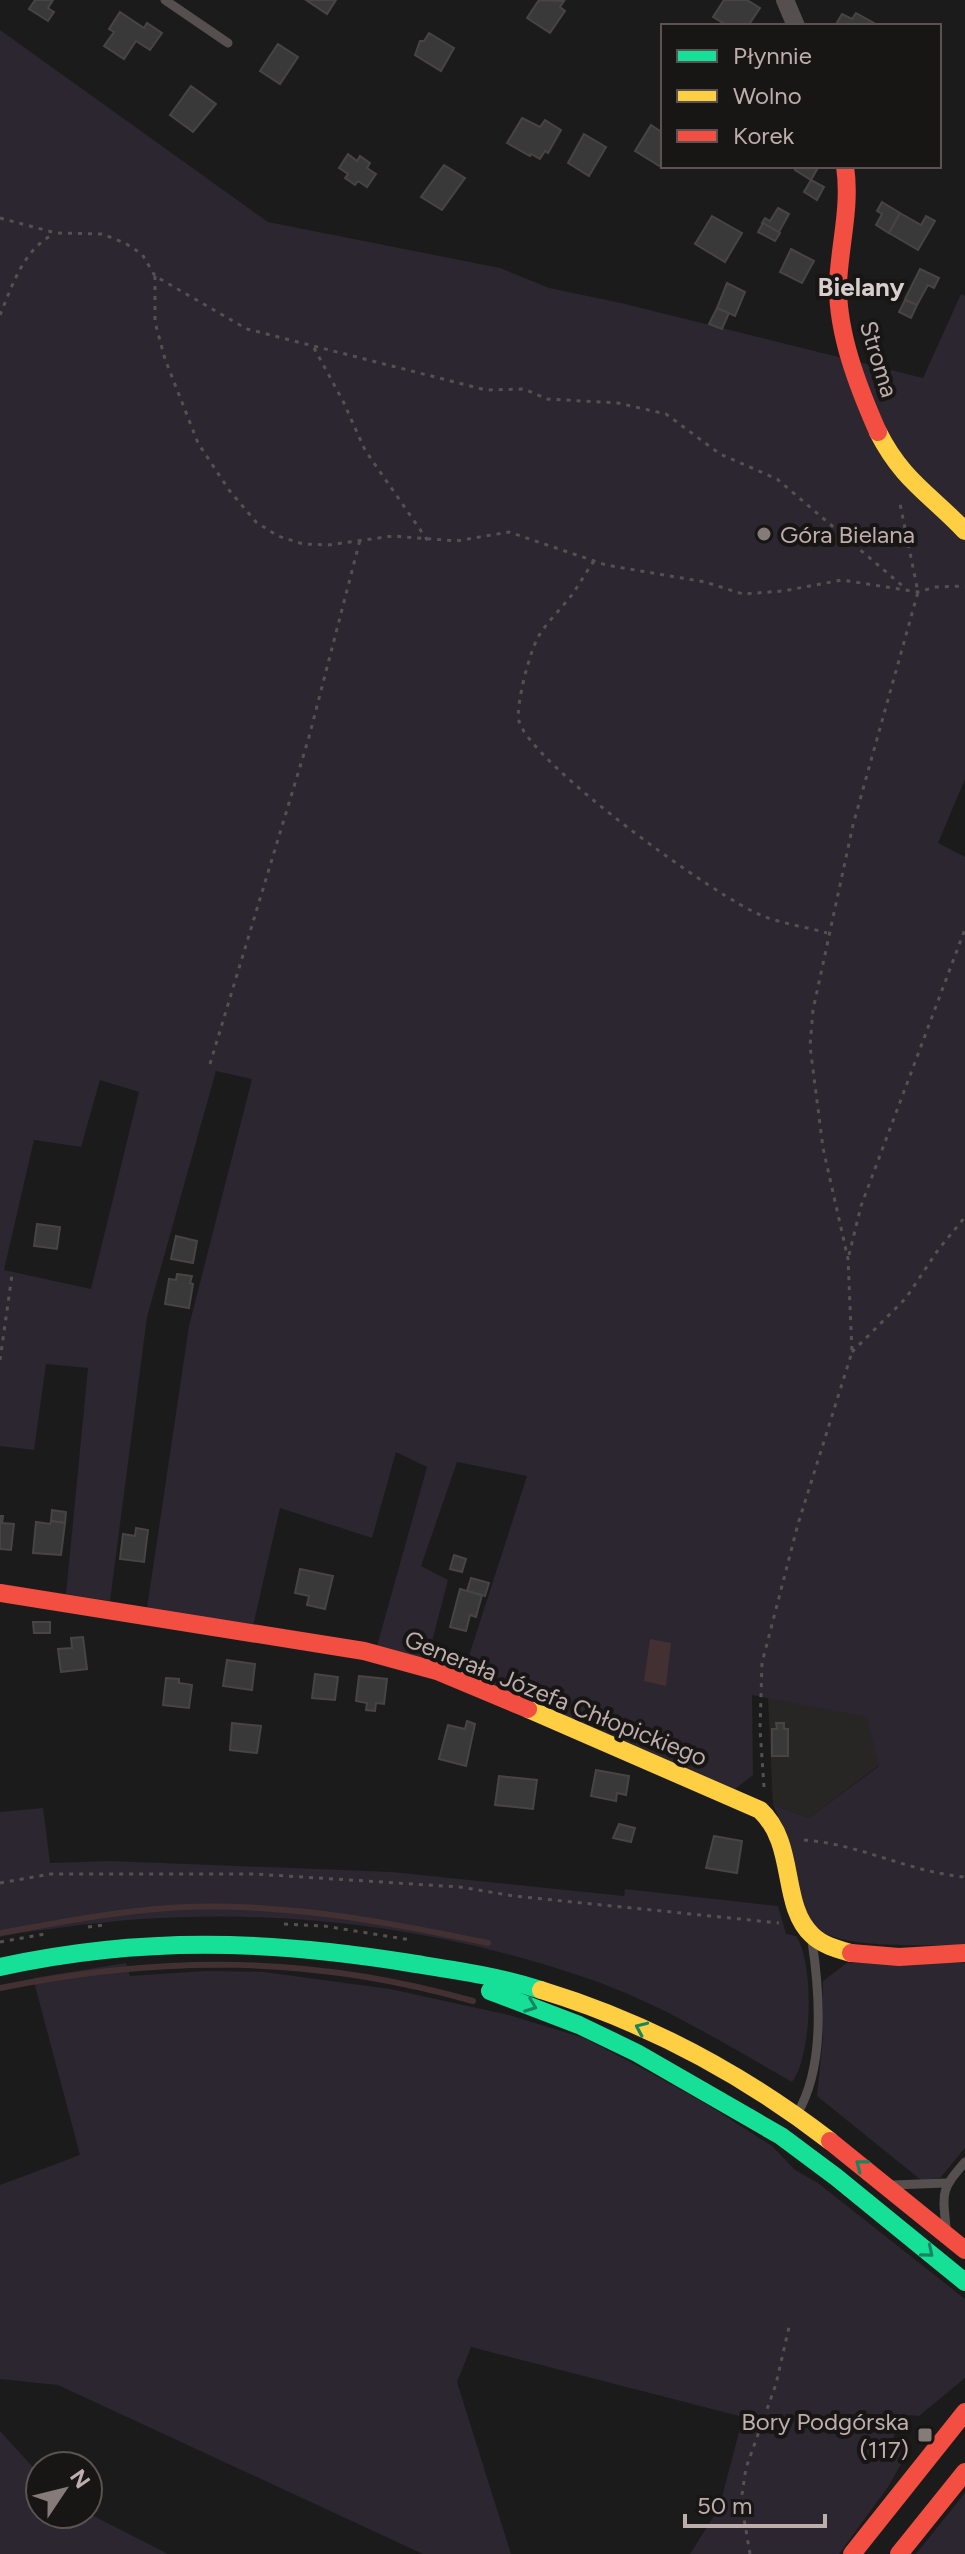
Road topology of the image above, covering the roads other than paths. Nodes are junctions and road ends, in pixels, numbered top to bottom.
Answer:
1 (165, 0) edge
2 (785, 0) edge
3 (795, 24) edge
4 (228, 43) dead end
5 (845, 168) edge
6 (965, 531) edge
7 (0, 1593) edge
8 (807, 1932) junction
9 (965, 1953) edge
10 (0, 1967) edge
11 (432, 1967) junction
12 (795, 2116) junction
13 (964, 2164) edge
14 (946, 2183) junction
15 (885, 2185) junction
16 (947, 2235) junction
17 (965, 2250) edge
18 (965, 2282) edge
19 (965, 2412) edge
20 (965, 2472) edge
21 (852, 2554) edge
22 (899, 2554) edge

1 - 4 lane
2 - 3 street
5 - 6 main road, Stroma
7 - 8 main road, Generała Józefa Chłopickiego
8 - 9 main road
8 - 12 lane
10 - 11 main road
12 -> 11 main road
11 -> 18 main road
15 -> 12 main road
13 - 14 lane
14 - 15 lane
14 - 16 lane
15 - 16 main road
16 - 17 main road
19 - 21 main road
20 - 22 main road

